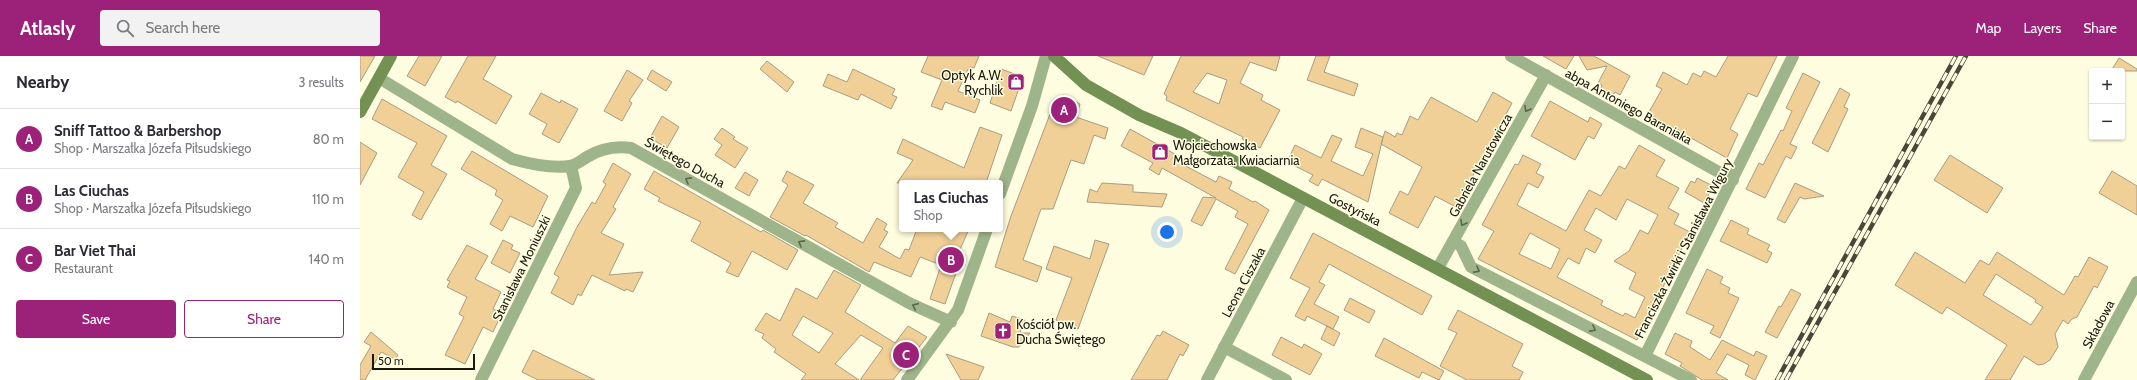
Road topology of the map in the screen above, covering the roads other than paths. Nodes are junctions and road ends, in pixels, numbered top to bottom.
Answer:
1 (391, 56) edge
2 (1046, 56) edge
3 (1054, 56) edge
4 (1511, 56) edge
5 (1793, 56) edge
6 (1546, 75) junction
7 (379, 78) junction
8 (360, 112) edge
9 (571, 166) junction
10 (1733, 180) junction
11 (1003, 186) edge
12 (1303, 198) junction
13 (987, 232) edge
14 (1453, 241) junction
15 (1438, 268) junction
16 (2137, 282) edge
17 (951, 322) junction
18 (1224, 347) junction
19 (1645, 356) junction
20 (481, 380) edge
21 (907, 380) edge
22 (1207, 380) edge
23 (1286, 380) edge
24 (1648, 380) edge
25 (1692, 380) edge
26 (2084, 380) edge

1 - 7 main road
2 - 11 street
3 - 12 main road, Gostyńska
4 - 6 street, abpa Antoniego Baraniaka
5 - 10 street, Franciszka Żwirki i Stanisława Wigury
6 - 10 street, abpa Antoniego Baraniaka
6 -> 14 street, Gabriela Narutowicza
7 - 8 main road
7 - 9 street
17 -> 9 street, Świętego Ducha
9 - 20 street, Stanisława Moniuszki
10 - 19 street, Franciszka Żwirki i Stanisława Wigury
12 - 15 main road, Gostyńska
12 - 18 street, Leona Ciszaka
13 - 17 street
14 - 15 street, Gabriela Narutowicza
14 -> 19 street, Franciszka Żwirki i Stanisława Wigury
15 - 24 main road, Gostyńska
16 - 26 street, Składowa
17 - 21 street
18 - 22 street, Leona Ciszaka
18 - 23 street
19 - 25 street

